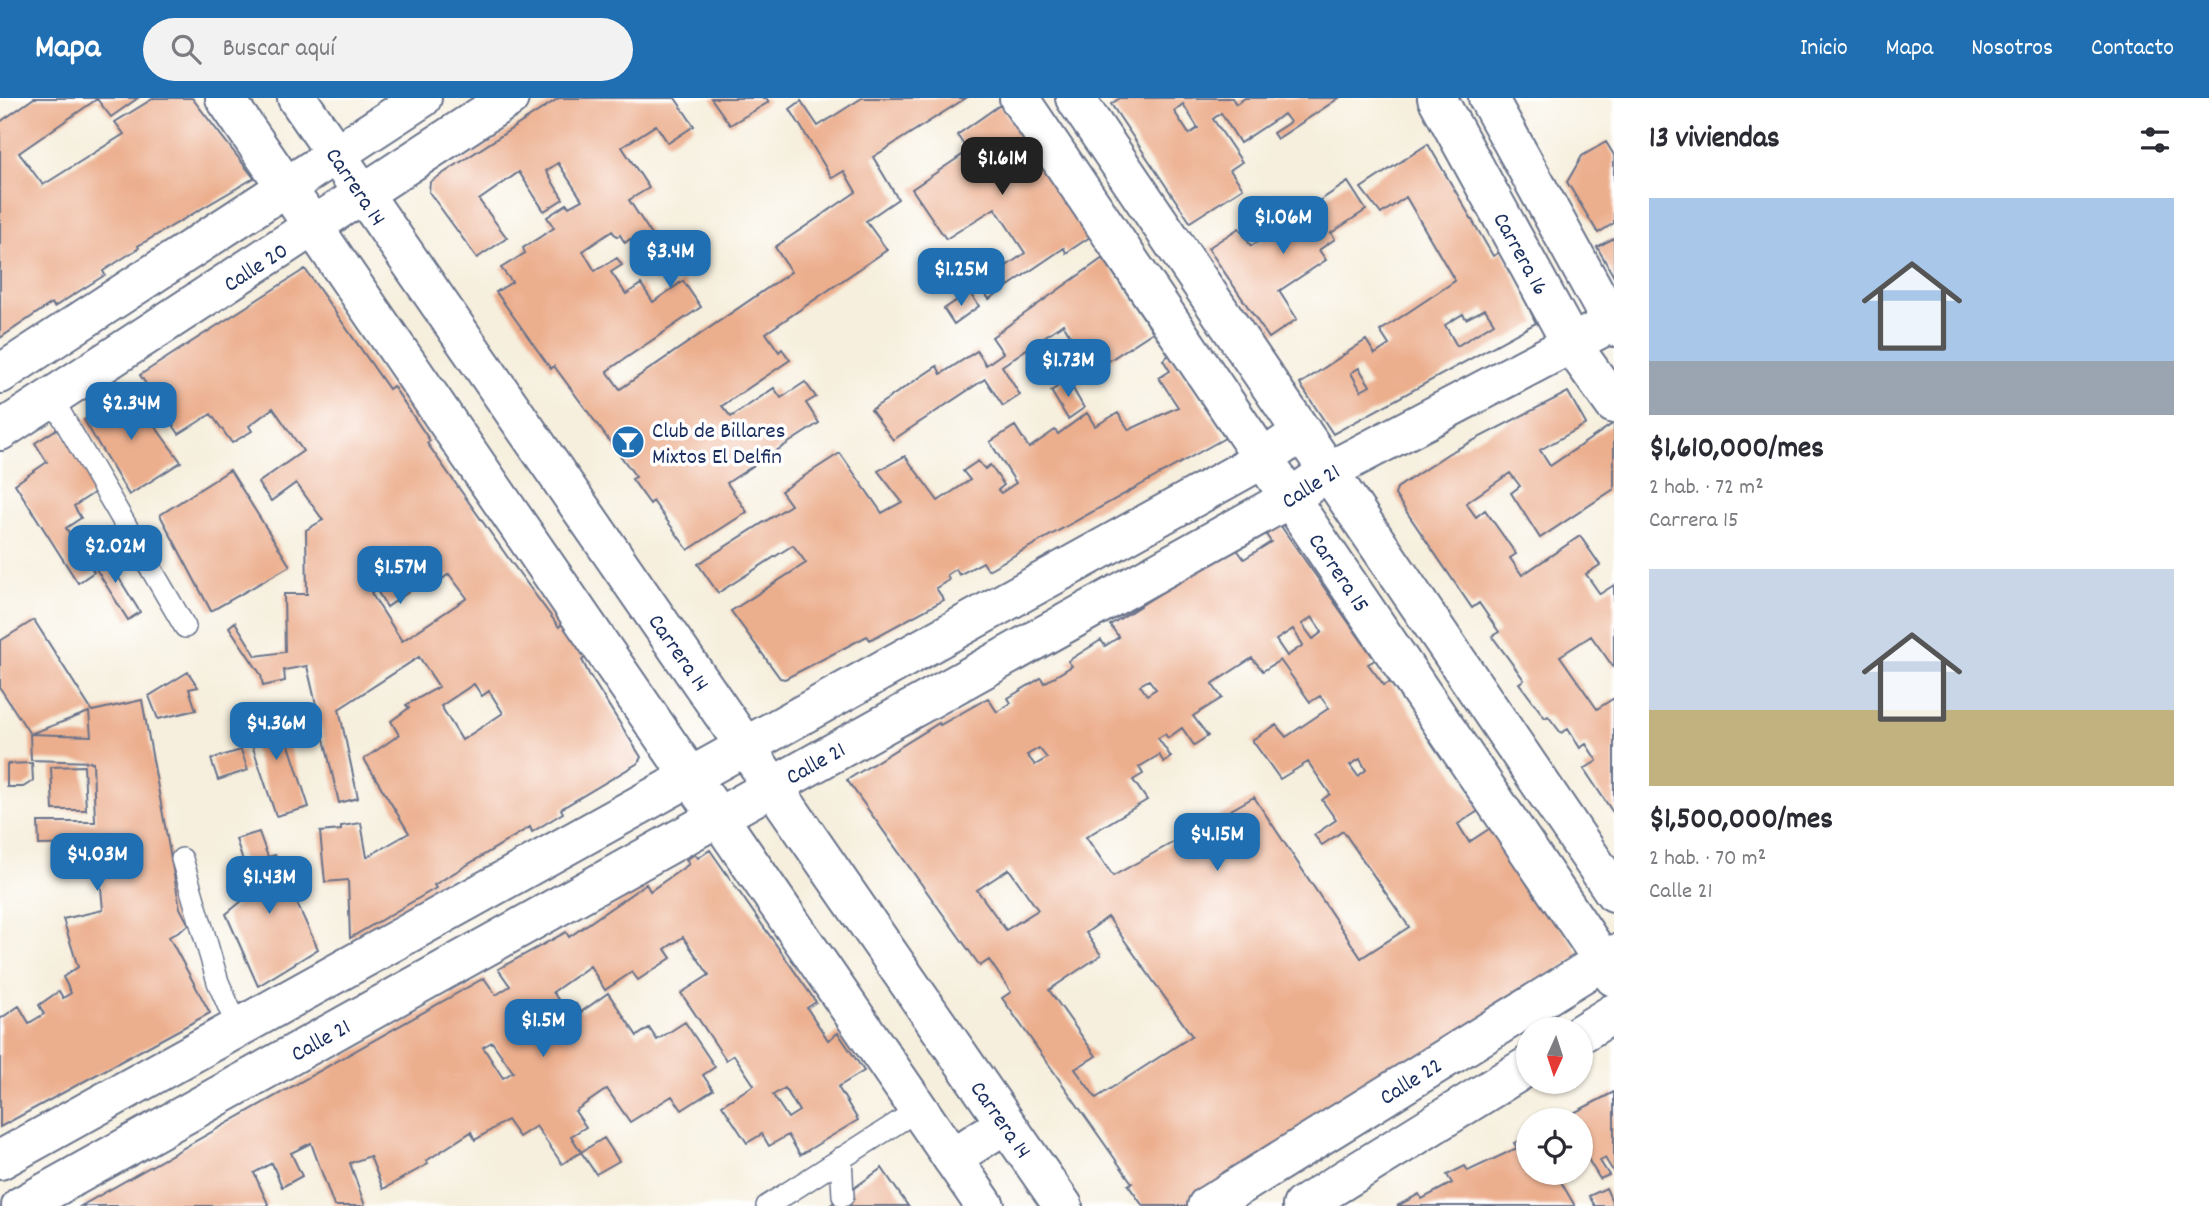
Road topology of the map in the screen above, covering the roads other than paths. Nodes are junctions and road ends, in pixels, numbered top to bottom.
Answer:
1 (225, 98) edge
2 (297, 98) edge
3 (422, 98) edge
4 (509, 98) edge
5 (1019, 98) edge
6 (1075, 98) edge
7 (1437, 98) edge
8 (1488, 98) edge
9 (336, 154) junction
10 (286, 187) junction
11 (363, 195) junction
12 (314, 228) junction
13 (1613, 325) edge
14 (1572, 345) junction
15 (0, 374) edge
16 (51, 397) junction
17 (1613, 402) edge
18 (0, 431) edge
19 (1302, 432) junction
20 (1264, 459) junction
21 (1329, 471) junction
22 (1290, 498) junction
23 (185, 627) dead end
24 (745, 746) junction
25 (690, 776) junction
26 (772, 786) junction
27 (718, 816) junction
28 (182, 859) dead end
29 (1614, 892) edge
30 (1610, 964) edge
31 (1614, 1013) edge
32 (1593, 1026) edge
33 (238, 1028) junction
34 (1516, 1073) edge
35 (919, 1109) junction
36 (1363, 1110) junction
37 (1005, 1124) junction
38 (1389, 1152) junction
39 (841, 1158) junction
40 (952, 1158) junction
41 (0, 1160) edge
42 (844, 1196) dead end
43 (22, 1206) edge
44 (767, 1206) edge
45 (985, 1206) edge
46 (1063, 1206) edge
47 (1207, 1206) edge
48 (1302, 1206) edge

1 - 10 street
2 - 9 street, Carrera 14
3 - 9 street
4 - 11 street, Calle 20
5 - 20 street, Carrera 15
6 - 19 street, Carrera 15
7 - 14 street, Carrera 16
8 - 13 street, Carrera 16
9 - 10 street
9 - 11 street, Carrera 14
10 - 12 street
10 - 15 street
11 - 12 street, Calle 20
11 - 24 street, Carrera 14
12 - 16 street, Calle 20
12 - 25 street
13 - 14 street, Calle 21
14 - 17 street, Carrera 16
14 - 21 street, Calle 21
16 - 18 street, Calle 20
16 - 23 lane
19 - 20 street, Calle 21
19 - 21 street, Carrera 15
20 - 22 street, Carrera 15
20 - 24 street, Calle 21
21 - 22 street, Calle 21
21 - 29 street, Carrera 15
22 - 26 street, Calle 21
22 - 30 street, Carrera 15
24 - 25 street, Calle 21
24 - 26 street, Carrera 14
25 - 27 street
25 - 33 street, Calle 21
26 - 27 street, Calle 21
26 - 37 street, Carrera 14
27 - 35 street
27 - 43 street, Calle 21
28 - 33 lane
30 - 36 street, Calle 22
31 - 32 street
33 - 41 street, Calle 21
34 - 38 street
35 - 39 lane
35 - 40 street
36 - 38 street
36 - 47 street, Calle 22
37 - 40 street
37 - 46 street, Carrera 14
38 - 48 street
39 - 42 lane
39 - 44 lane
40 - 45 street

